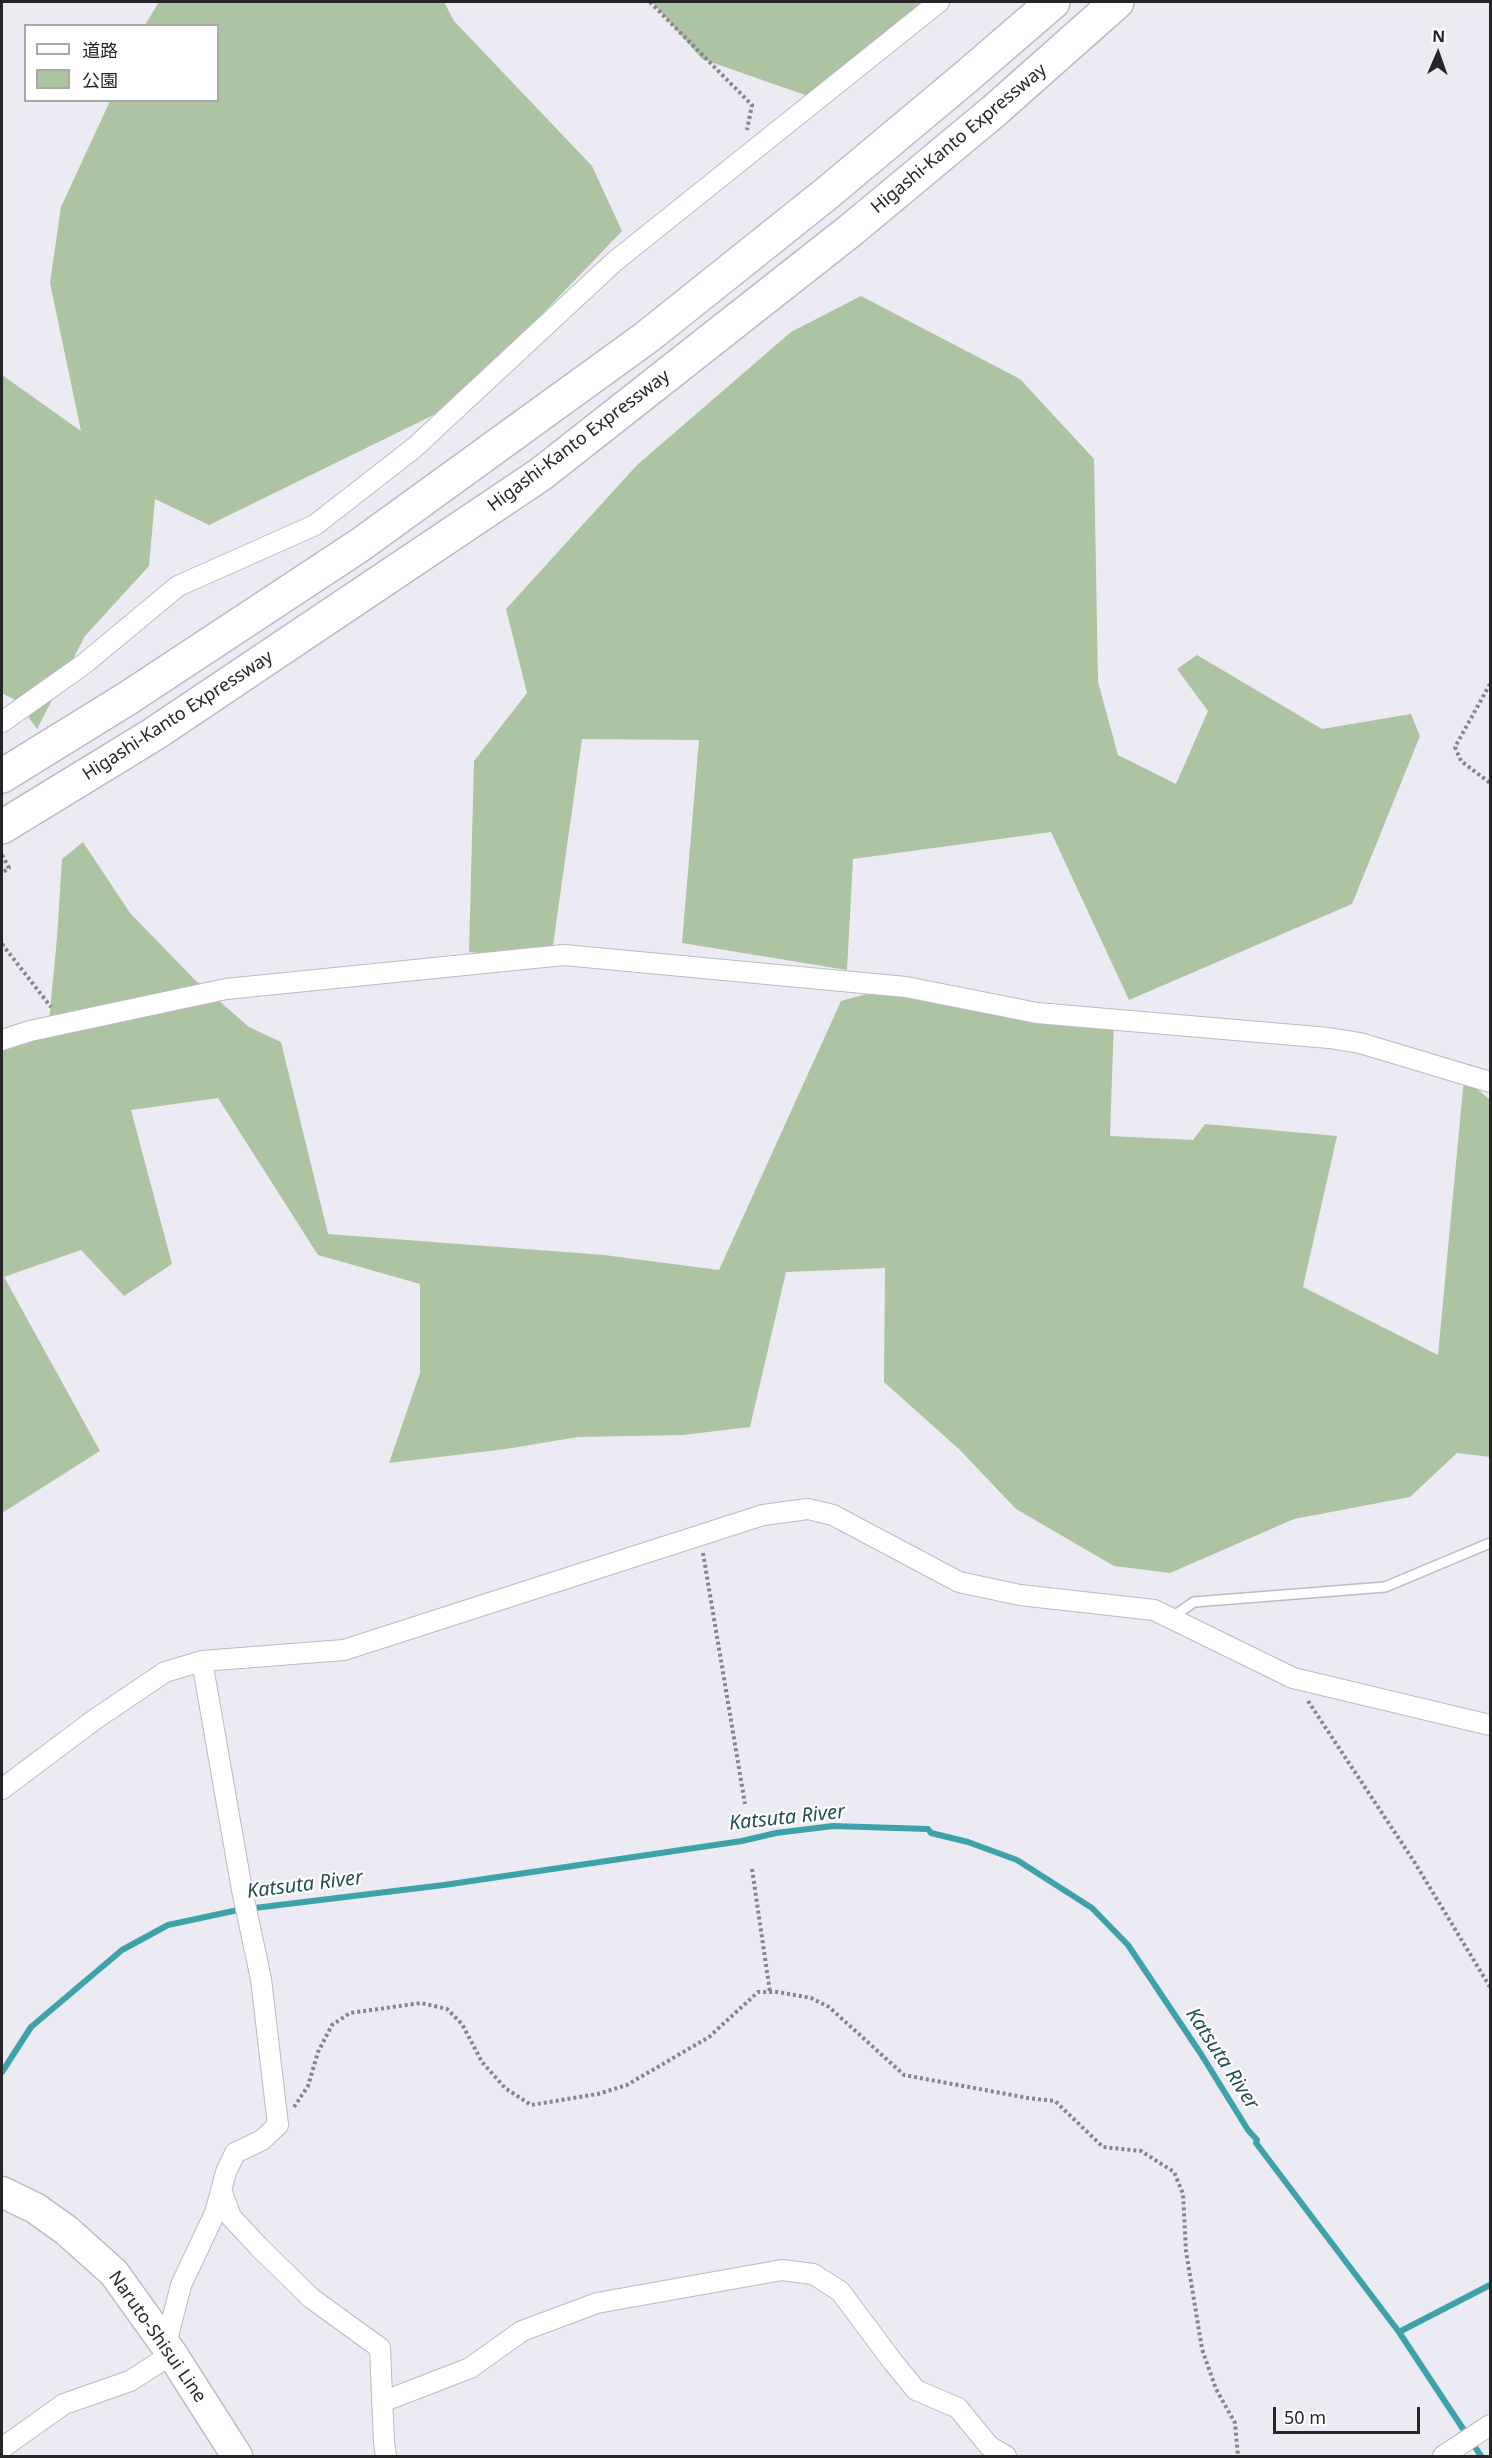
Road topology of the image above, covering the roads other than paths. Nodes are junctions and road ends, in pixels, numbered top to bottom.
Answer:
1 (939, 2) edge
2 (1043, 2) edge
3 (1053, 2) edge
4 (1117, 2) edge
5 (1006, 43) junction
6 (2, 722) edge
7 (2, 776) edge
8 (2, 828) edge
9 (2, 1040) edge
10 (1491, 1082) edge
11 (1491, 1543) edge
12 (1171, 1618) junction
13 (202, 1661) junction
14 (1491, 1725) edge
15 (2, 1789) edge
16 (221, 2190) junction
17 (2, 2192) edge
18 (169, 2349) junction
19 (382, 2402) junction
20 (1491, 2425) edge
21 (2, 2448) edge
22 (237, 2457) edge
23 (386, 2457) edge
24 (1006, 2457) edge
25 (1443, 2457) edge

1 - 6 street
2 - 5 highway
3 - 5 highway
4 - 8 highway, Higashi-Kanto Expressway
5 - 7 highway
9 - 10 street
11 - 12 lane
12 - 13 street
12 - 14 street
13 - 15 street
13 - 16 street
16 - 18 street
16 - 19 street
17 - 18 main road, Naruto-Shisui Line
18 - 21 street
18 - 22 main road, Naruto-Shisui Line
19 - 23 street
19 - 24 street
20 - 25 street

